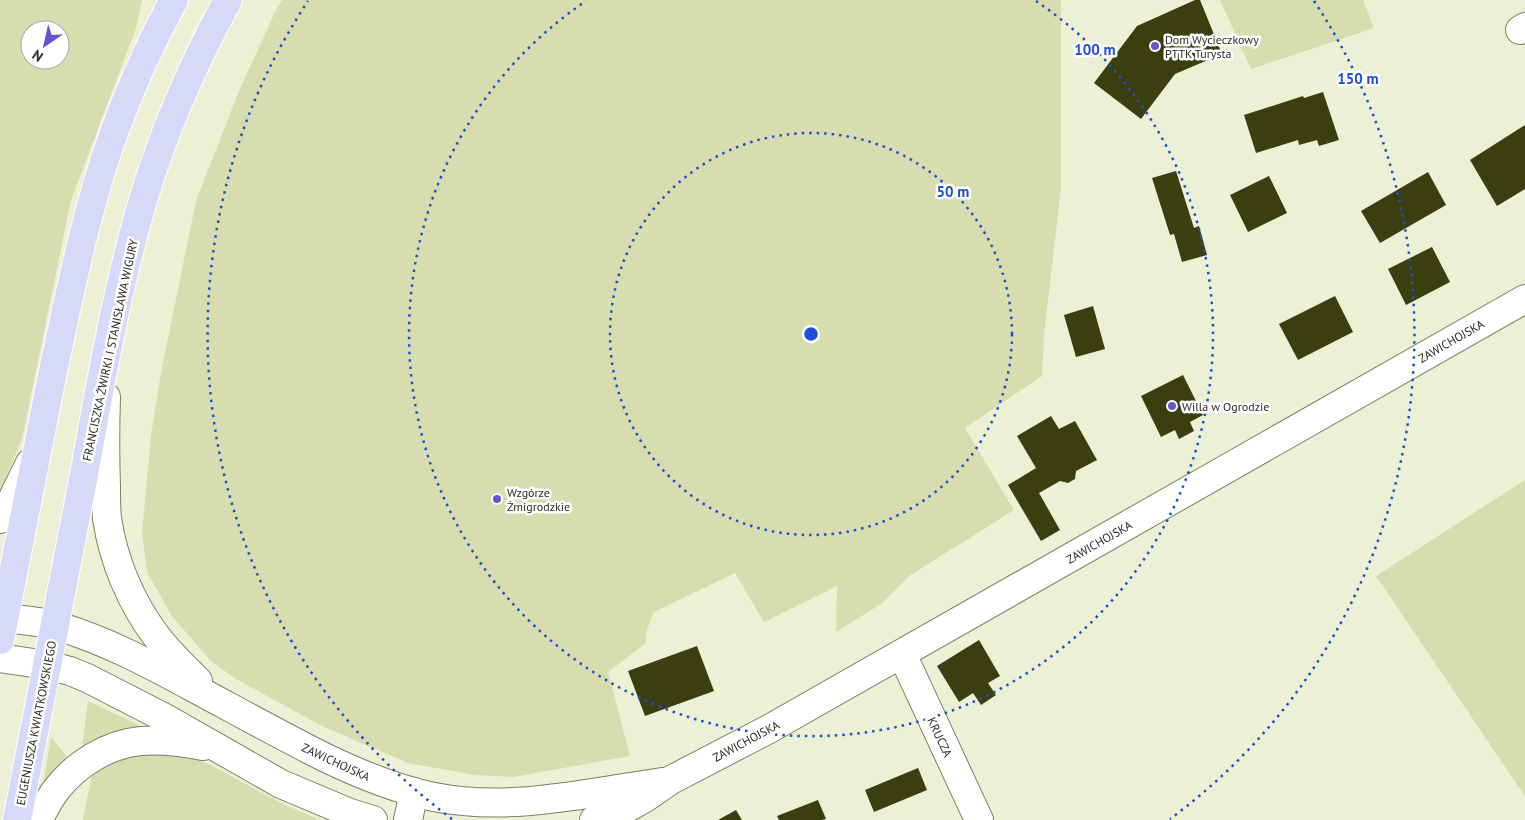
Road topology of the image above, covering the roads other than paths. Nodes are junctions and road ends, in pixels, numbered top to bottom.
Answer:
1 (174, 0) edge
2 (228, 0) edge
3 (1525, 299) edge
4 (106, 354) junction
5 (38, 448) junction
6 (0, 519) edge
7 (1, 625) edge
8 (55, 625) junction
9 (902, 654) junction
10 (0, 658) edge
11 (47, 665) junction
12 (221, 703) junction
13 (220, 750) junction
14 (671, 780) junction
15 (414, 792) junction
16 (17, 820) edge
17 (38, 820) edge
18 (373, 820) edge
19 (408, 820) edge
20 (594, 820) edge
21 (979, 820) edge

1 - 5 main road
2 - 4 main road, FRANCISZKA ŻWIRKI I STANISŁAWA WIGURY
3 - 9 street, ZAWICHOJSKA
4 - 8 main road, FRANCISZKA ŻWIRKI I STANISŁAWA WIGURY
4 - 12 street
5 - 6 street
5 - 7 main road
7 - 8 street, ZAWICHOJSKA
8 - 11 main road, EUGENIUSZA KWIATKOWSKIEGO
8 - 12 street, ZAWICHOJSKA
9 - 14 street, ZAWICHOJSKA
9 - 21 street, KRUCZA
10 - 11 street
11 - 13 street
11 - 16 main road, EUGENIUSZA KWIATKOWSKIEGO
12 - 15 street, ZAWICHOJSKA
13 - 17 street
13 - 18 street
14 - 15 street, ZAWICHOJSKA
14 - 20 street, ZAWICHOJSKA
15 - 19 street

